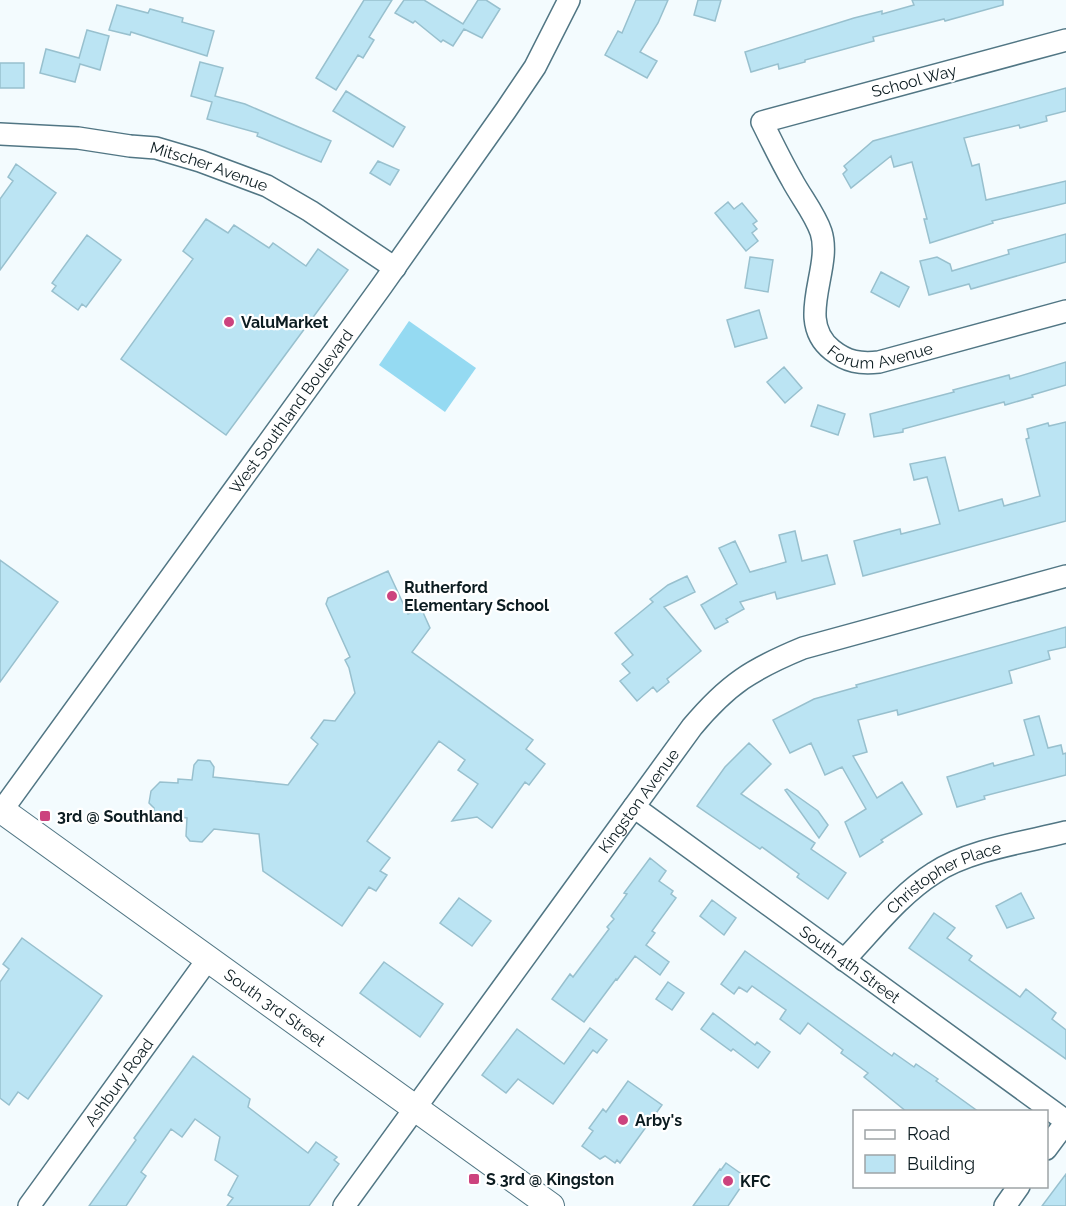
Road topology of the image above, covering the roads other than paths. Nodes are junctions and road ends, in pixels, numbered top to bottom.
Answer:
1 (569, 0) edge
2 (1066, 40) edge
3 (762, 122) joint
4 (0, 134) edge
5 (395, 268) junction
6 (1066, 311) edge
7 (1066, 576) edge
8 (634, 807) junction
9 (1, 811) edge
10 (1066, 832) edge
11 (208, 959) junction
12 (844, 960) junction
13 (415, 1109) junction
14 (1066, 1121) edge
15 (1048, 1148) edge
16 (1018, 1188) edge
17 (28, 1206) edge
18 (344, 1206) edge
19 (551, 1206) edge
20 (1005, 1206) edge

1 - 5 street, West Southland Boulevard
2 - 3 street, School Way
3 - 6 street, Forum Avenue
4 - 5 street, Mitscher Avenue
5 - 9 street, West Southland Boulevard
7 - 8 street, Kingston Avenue
8 - 12 street, South 4th Street
8 - 13 street, Kingston Avenue
9 - 11 street, South 3rd Street
10 - 12 street, Christopher Place
11 - 13 street, South 3rd Street
11 - 17 street, Ashbury Road
12 - 14 street, South 4th Street
13 - 18 street, Kingston Avenue
13 - 19 street, South 3rd Street
14 - 15 street
16 - 20 street

